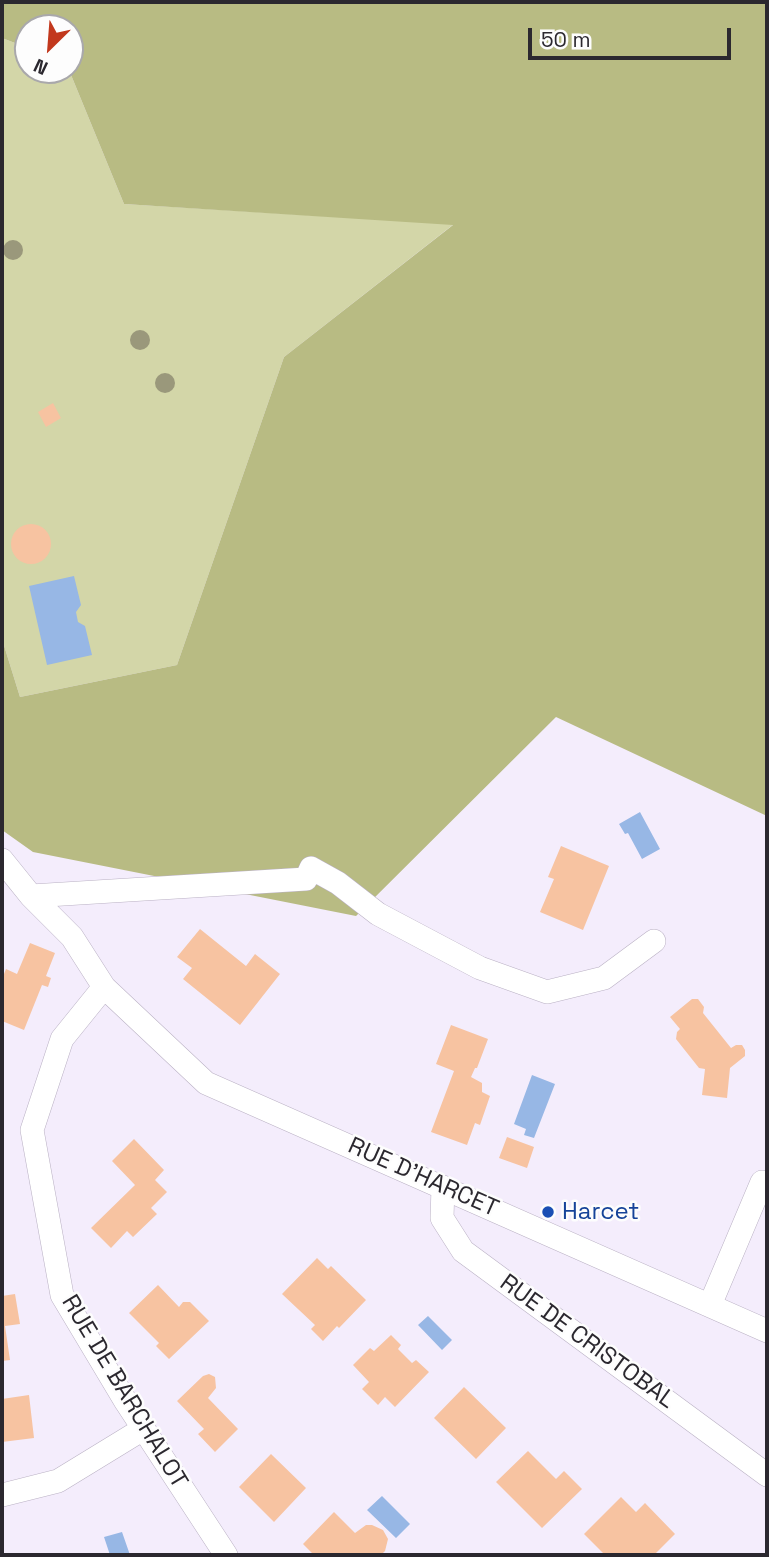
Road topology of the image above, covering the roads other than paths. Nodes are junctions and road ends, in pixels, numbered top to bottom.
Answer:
1 (2, 860) edge
2 (31, 896) junction
3 (654, 941) dead end
4 (104, 987) junction
5 (767, 1183) edge
6 (443, 1187) junction
7 (710, 1305) junction
8 (767, 1331) edge
9 (143, 1429) junction
10 (767, 1475) edge
11 (2, 1495) edge
12 (226, 1555) edge

1 - 2 street, RUE D'HARCET
2 - 3 street
2 - 4 street, RUE D'HARCET
4 - 6 street, RUE D'HARCET
4 - 9 street, RUE DE BARCHALOT
5 - 7 street
6 - 7 street, RUE D'HARCET
6 - 10 street, RUE DE CRISTOBAL
7 - 8 street, RUE D'HARCET
9 - 11 street
9 - 12 street, RUE DE BARCHALOT

